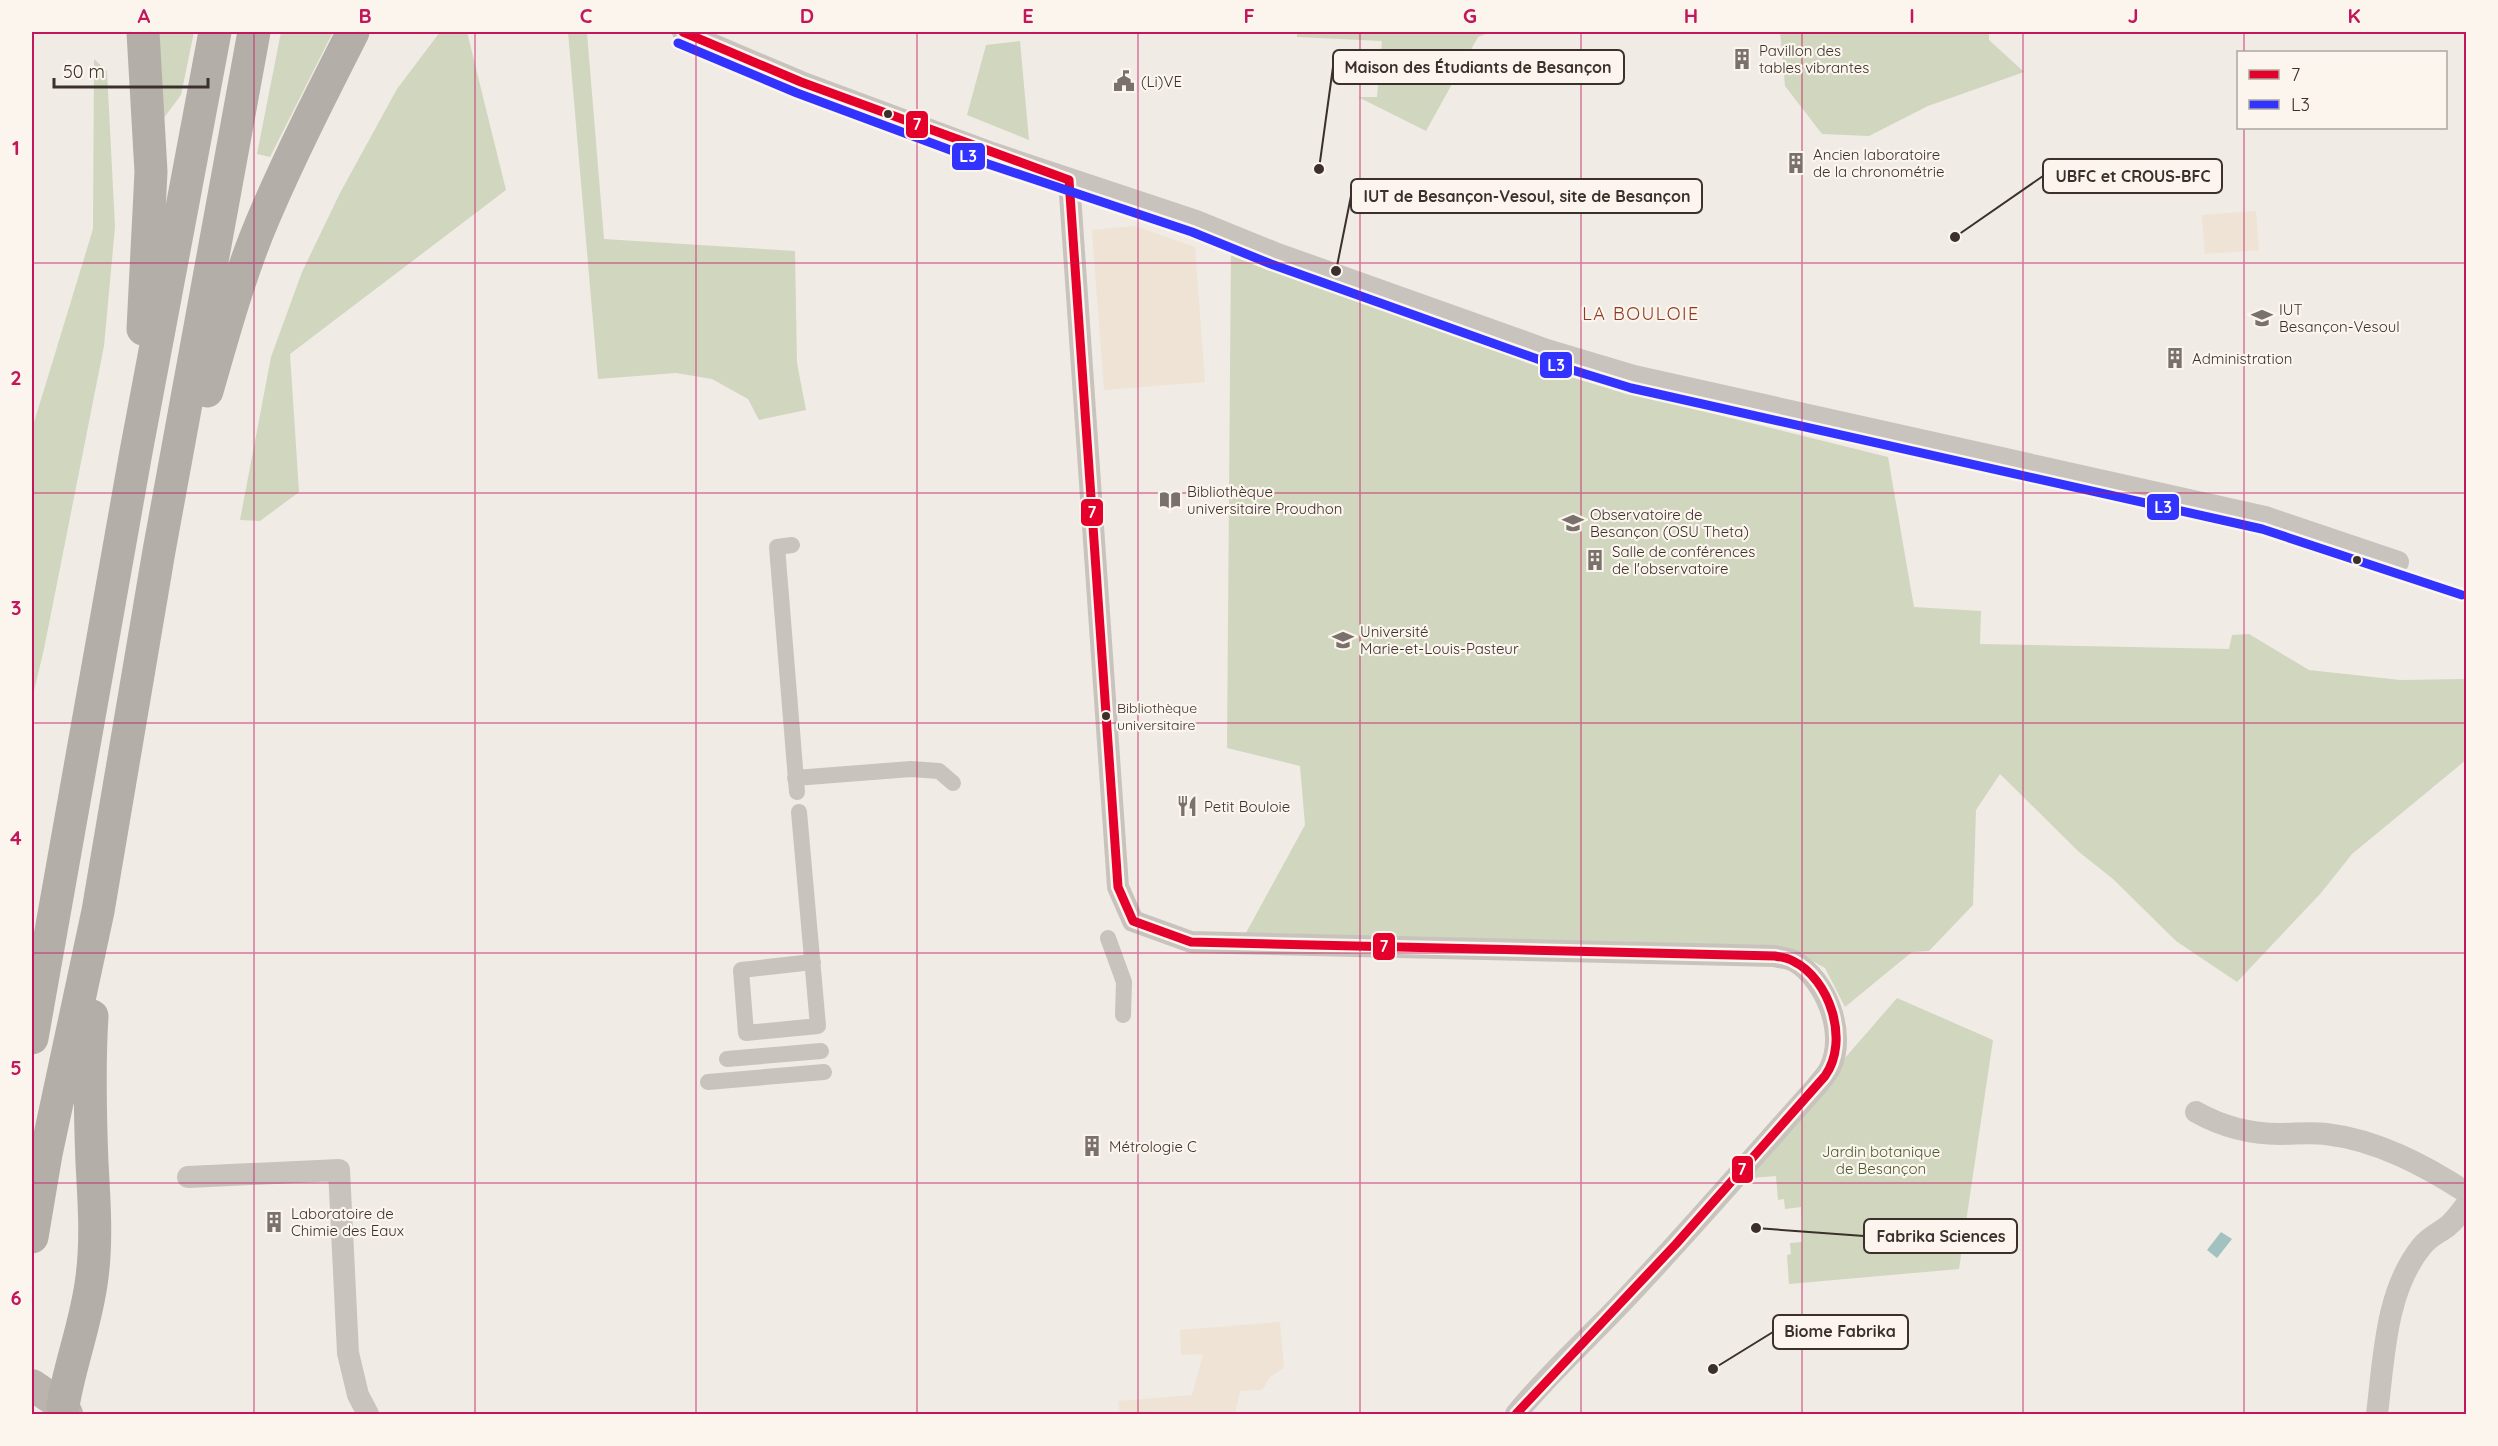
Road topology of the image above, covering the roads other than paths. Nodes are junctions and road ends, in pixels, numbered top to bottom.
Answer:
1 (143, 32) edge
2 (215, 32) edge
3 (254, 32) edge
4 (353, 32) edge
5 (683, 32) edge
6 (1069, 180) junction
7 (136, 452) junction
8 (792, 545) dead end
9 (159, 551) junction
10 (2398, 562) dead end
11 (953, 783) dead end
12 (798, 812) dead end
13 (67, 841) junction
14 (98, 910) junction
15 (1108, 938) dead end
16 (32, 951) edge
17 (813, 962) junction
18 (1123, 1015) dead end
19 (32, 1038) edge
20 (821, 1051) dead end
21 (727, 1059) dead end
22 (824, 1072) dead end
23 (708, 1082) dead end
24 (2196, 1112) dead end
25 (188, 1177) dead end
26 (2466, 1192) edge
27 (2466, 1205) edge
28 (32, 1236) edge
29 (51, 1400) edge
30 (368, 1414) edge
31 (1516, 1414) edge
32 (2377, 1414) edge

1 - 7 highway
2 - 7 highway
3 - 9 highway
4 - 9 highway
5 - 6 street
6 - 10 street
6 - 31 street
7 - 13 highway
8 - 11 street
9 - 14 highway
12 - 17 street
13 - 16 highway
13 - 19 highway
14 - 28 highway
14 - 29 highway
15 - 18 street
17 - 17 street
20 - 21 street
22 - 23 street
24 - 26 street
25 - 30 street
27 - 32 street

